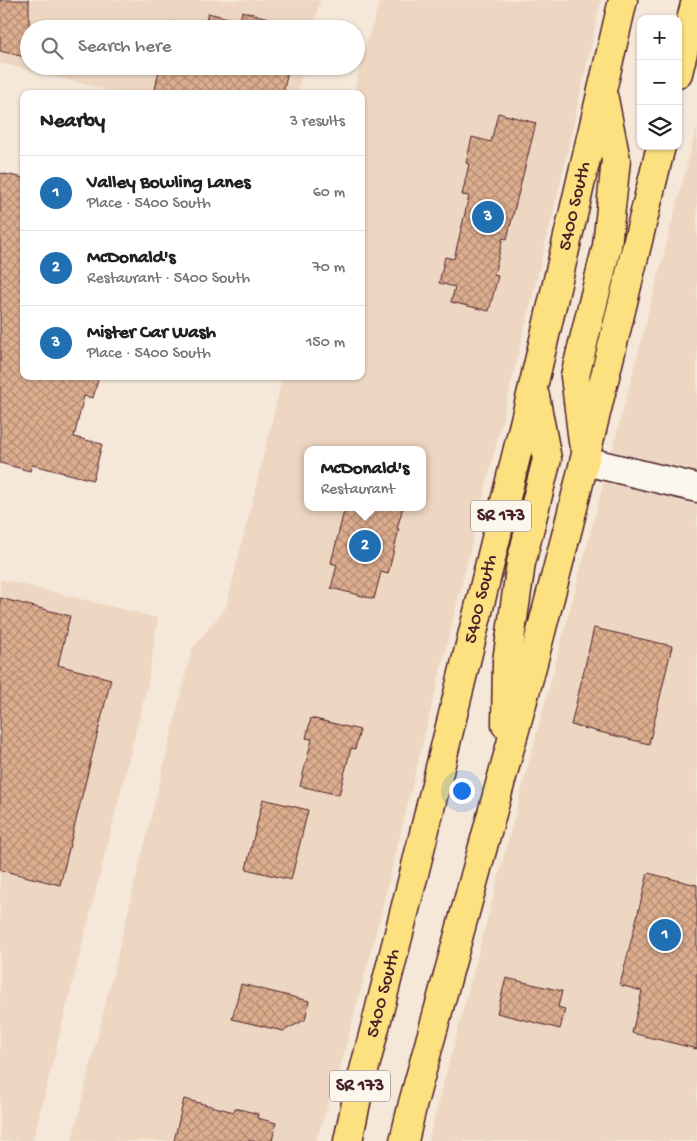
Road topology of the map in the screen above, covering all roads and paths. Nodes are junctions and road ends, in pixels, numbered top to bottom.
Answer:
1 (623, 0) edge
2 (696, 0) edge
3 (692, 31) edge
4 (682, 61) edge
5 (602, 91) junction
6 (660, 150) edge
7 (533, 387) junction
8 (585, 461) junction
9 (697, 488) edge
10 (505, 762) junction
11 (348, 1141) edge
12 (404, 1141) edge

1 - 5 main road, 5400 South / SR 173
2 - 3 main road
3 - 4 main road
5 - 7 main road, 5400 South / SR 173
5 - 8 main road
6 - 8 main road, SR 173
7 - 10 main road
7 - 11 main road, 5400 South / SR 173
8 - 9 street
8 - 10 main road, SR 173
10 - 12 main road, SR 173

